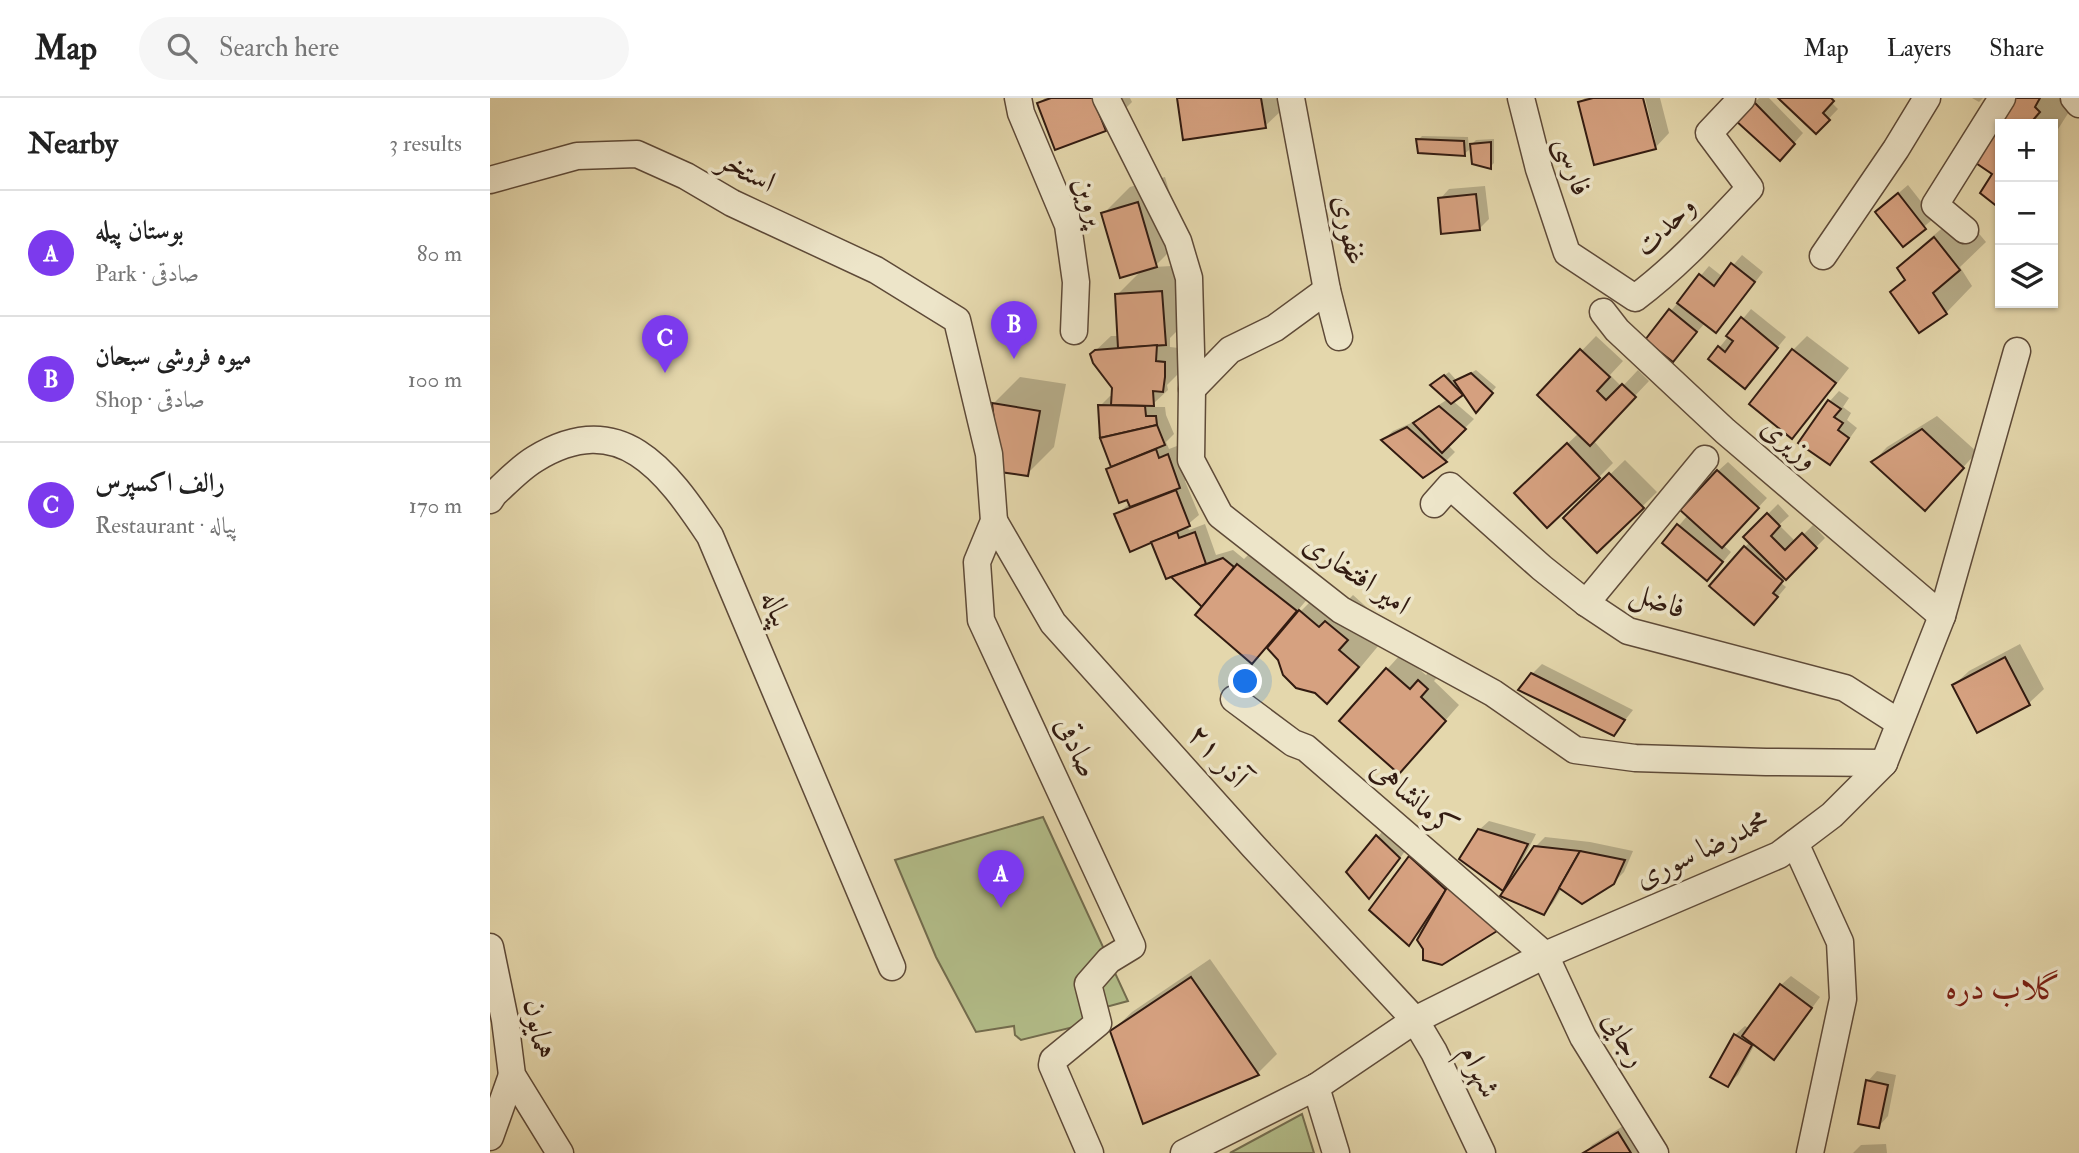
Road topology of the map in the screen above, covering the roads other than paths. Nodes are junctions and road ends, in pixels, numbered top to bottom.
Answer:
1 (1017, 98) edge
2 (1106, 98) edge
3 (1291, 98) edge
4 (1521, 98) edge
5 (1742, 98) edge
6 (1927, 98) edge
7 (2001, 98) edge
8 (2074, 98) edge
9 (2079, 104) edge
10 (490, 180) edge
11 (1965, 230) dead end
12 (1567, 253) joint
13 (1823, 256) dead end
14 (1328, 290) junction
15 (1603, 312) dead end
16 (957, 320) joint
17 (1074, 331) dead end
18 (1339, 337) dead end
19 (2017, 351) dead end
20 (1192, 389) junction
21 (1705, 459) dead end
22 (490, 500) edge
23 (1434, 503) dead end
24 (994, 521) junction
25 (1586, 603) junction
26 (1942, 616) junction
27 (1234, 699) dead end
28 (1898, 722) junction
29 (1884, 763) junction
30 (1795, 843) junction
31 (490, 947) edge
32 (1545, 955) junction
33 (892, 967) dead end
34 (1415, 1020) junction
35 (512, 1075) junction
36 (1316, 1087) junction
37 (490, 1137) edge
38 (560, 1153) edge
39 (1090, 1153) edge
40 (1184, 1153) edge
41 (1336, 1153) edge
42 (1482, 1153) edge
43 (1655, 1153) edge
44 (1810, 1153) edge

1 - 17 street, پروین
2 - 20 street, امیر افتخاری
3 - 14 street, غفوری
4 - 12 street, فارسی
5 - 12 street, وحدت
6 - 13 street
7 - 11 street
8 - 9 street
10 - 16 street, استخر
14 - 18 street
14 - 20 street, غفوری
15 - 26 street, وزیری
16 - 24 street, صادقی
19 - 26 street, محمدرضا سوری
20 - 29 street, امیر افتخاری
21 - 25 street
22 - 33 street, پیاله
23 - 25 street, فاضل
24 - 34 street, ۲۱ آذر
24 - 39 street, صادقی
25 - 28 street, فاضل
26 - 28 street, محمدرضا سوری
27 - 32 street, کرمانشاهی
28 - 29 street, محمدرضا سوری
29 - 30 street, محمدرضا سوری
30 - 32 street, محمدرضا سوری
30 - 44 street
31 - 35 street, همایون
32 - 34 street, محمدرضا سوری
32 - 43 street, رجایی
34 - 36 street, محمدرضا سوری
34 - 42 street, شهرام
35 - 37 street
35 - 38 street, همایون
36 - 40 street, محمدرضا سوری
36 - 41 street

